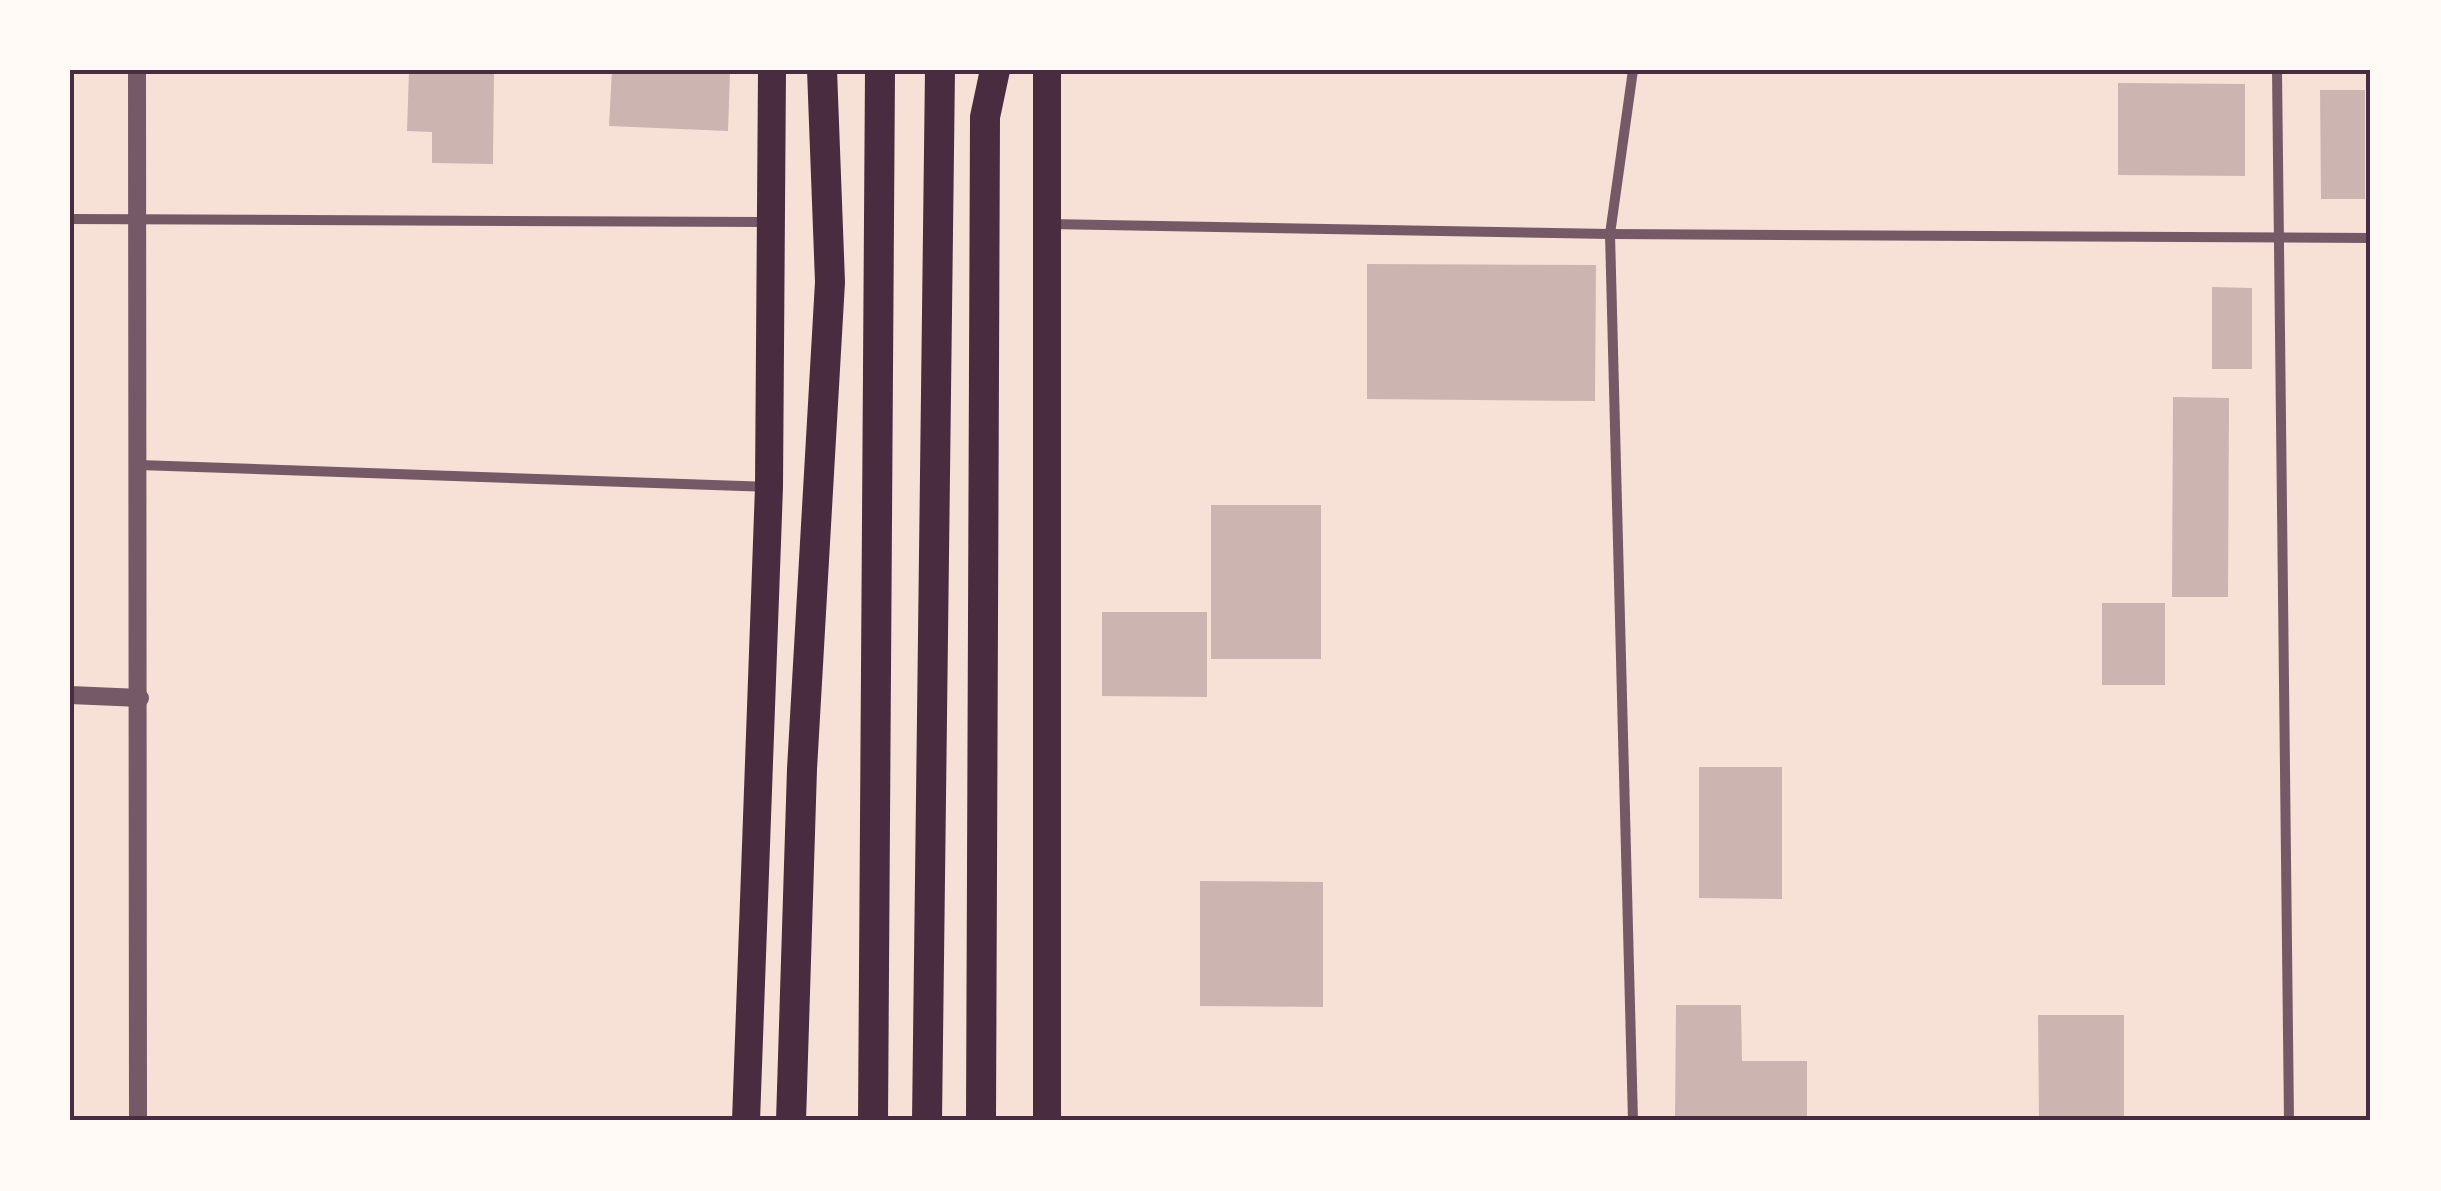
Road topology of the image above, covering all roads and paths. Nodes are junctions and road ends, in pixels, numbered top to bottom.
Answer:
1 (137, 70) edge
2 (772, 70) edge
3 (822, 70) edge
4 (880, 70) edge
5 (940, 70) edge
6 (996, 70) edge
7 (1047, 70) edge
8 (1632, 70) edge
9 (2277, 70) edge
10 (70, 219) edge
11 (135, 220) junction
12 (772, 222) junction
13 (1047, 224) junction
14 (1610, 234) junction
15 (2279, 236) junction
16 (2371, 238) edge
17 (139, 465) junction
18 (768, 487) junction
19 (70, 696) edge
20 (140, 698) junction
21 (138, 1121) edge
22 (746, 1121) edge
23 (791, 1121) edge
24 (873, 1121) edge
25 (927, 1121) edge
26 (981, 1121) edge
27 (1047, 1121) edge
28 (1633, 1121) edge
29 (2289, 1121) edge

1 - 11 street
2 - 12 highway
3 - 23 highway
4 - 24 highway
5 - 25 highway
6 - 26 highway
7 - 13 highway
8 - 14 street
9 - 15 street
10 - 11 street
11 - 12 street
11 - 17 street
12 - 18 highway
13 - 14 street
13 - 27 highway
14 - 15 street
14 - 28 street
15 - 16 street
15 - 29 street
17 - 18 street
17 - 20 street
18 - 22 highway
19 - 20 street
20 - 21 street

